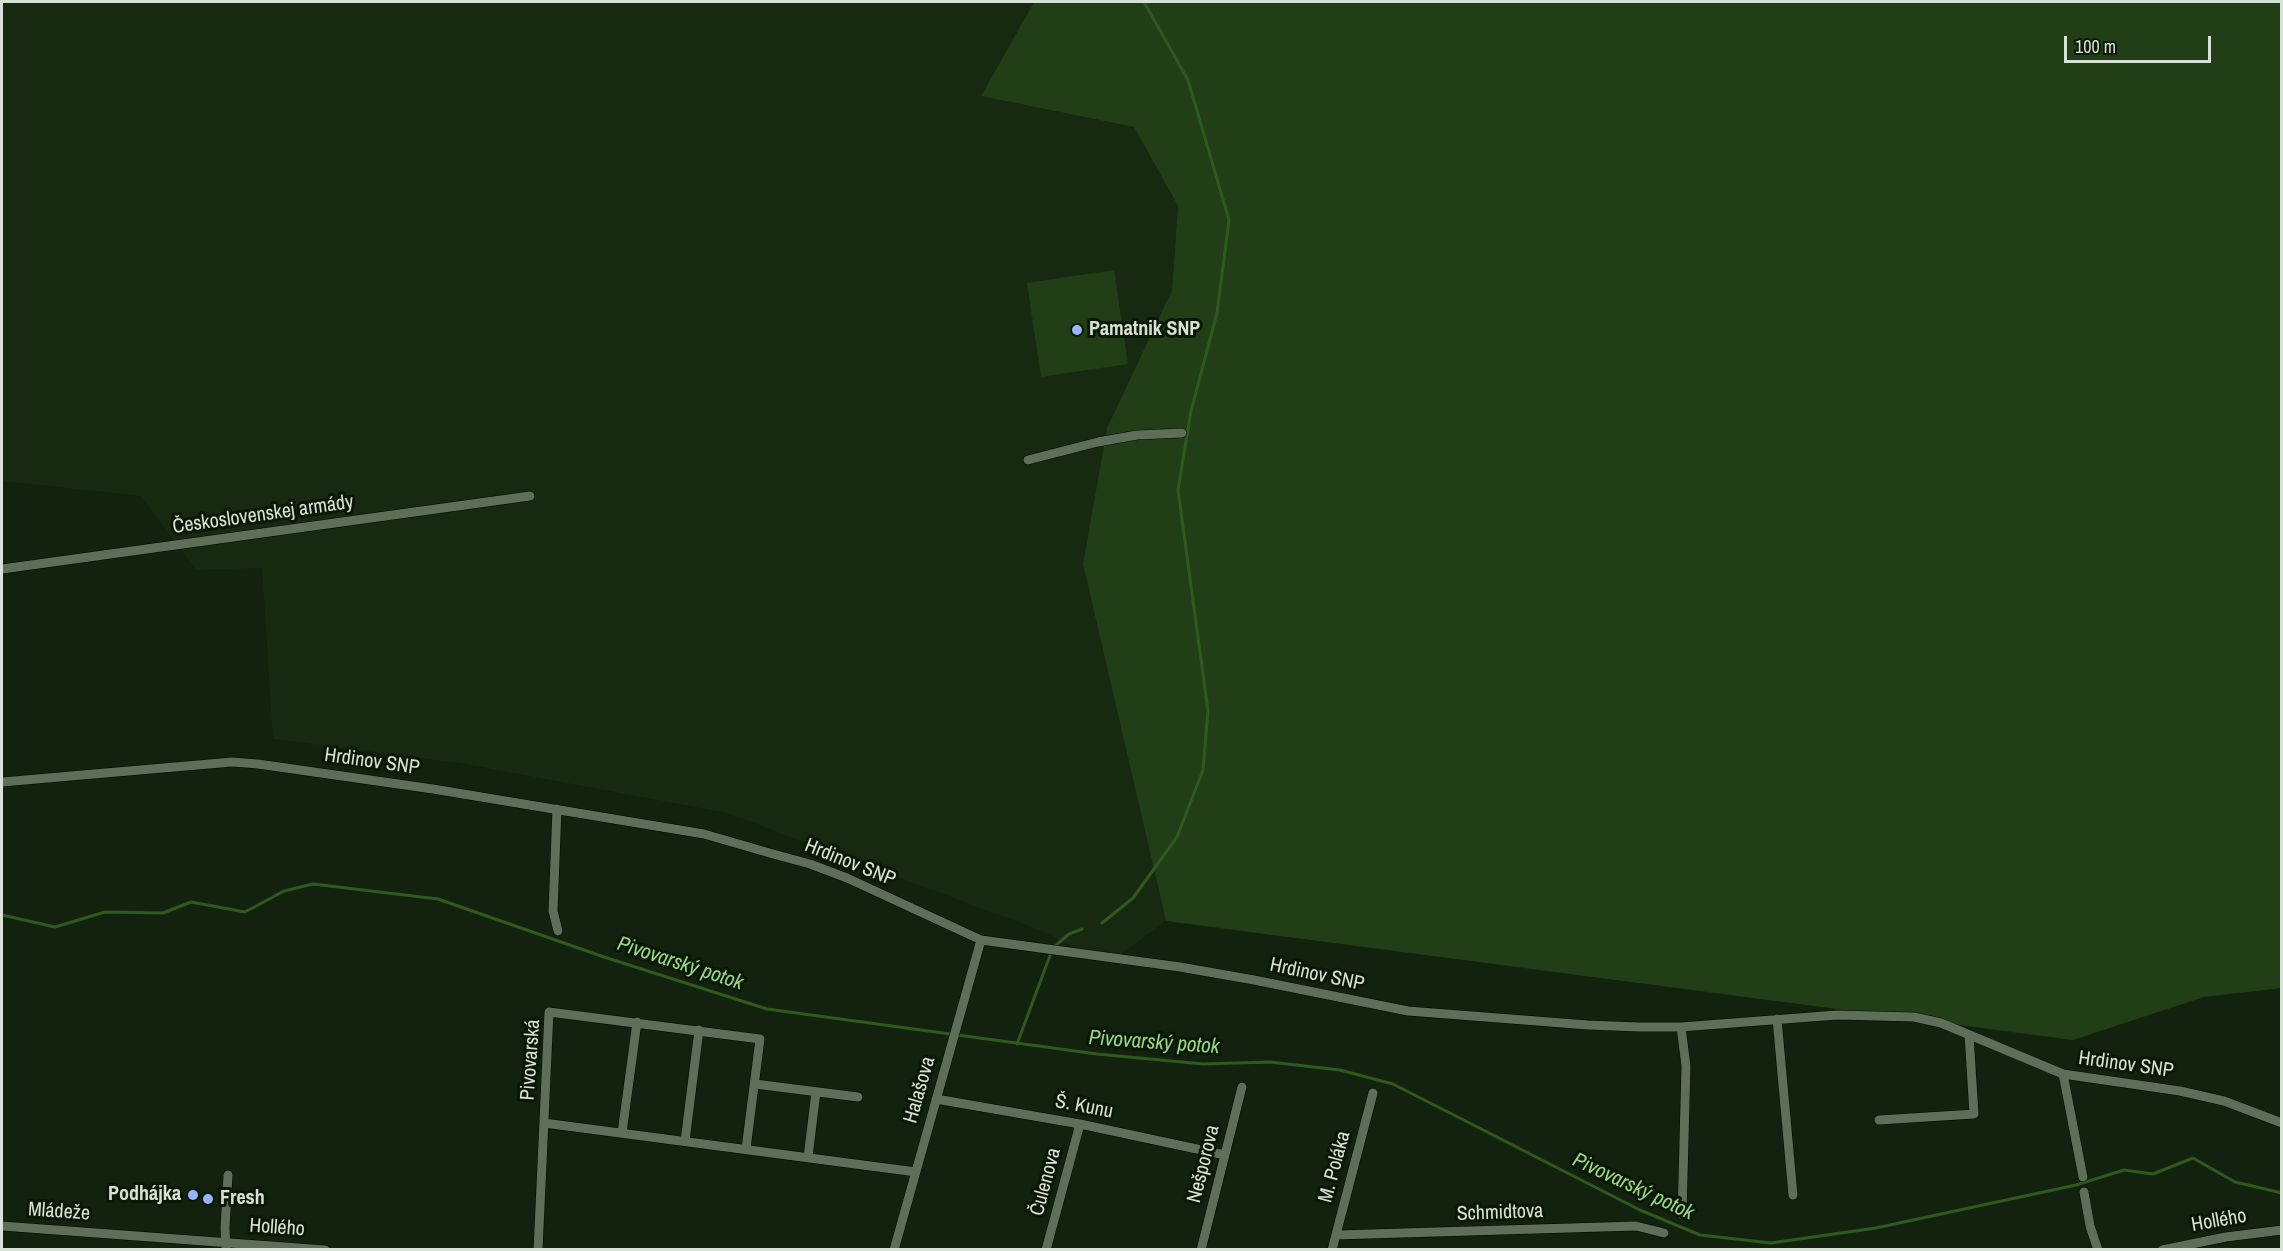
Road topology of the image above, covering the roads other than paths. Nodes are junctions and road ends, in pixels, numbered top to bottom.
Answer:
1 (1182, 433) dead end
2 (1028, 460) dead end
3 (530, 496) dead end
4 (2, 569) edge
5 (2, 782) edge
6 (557, 809) junction
7 (558, 931) dead end
8 (981, 940) junction
9 (1777, 1019) junction
10 (637, 1022) junction
11 (1681, 1027) junction
12 (699, 1030) junction
13 (1969, 1035) junction
14 (2062, 1074) junction
15 (755, 1084) junction
16 (1242, 1087) dead end
17 (816, 1092) junction
18 (1373, 1093) dead end
19 (858, 1097) dead end
20 (936, 1099) junction
21 (1879, 1120) dead end
22 (544, 1123) junction
23 (2282, 1123) edge
24 (1080, 1124) junction
25 (622, 1133) junction
26 (685, 1141) junction
27 (746, 1149) junction
28 (1225, 1155) junction
29 (808, 1157) junction
30 (916, 1172) junction
31 (228, 1175) dead end
32 (2083, 1177) dead end
33 (2084, 1192) dead end
34 (1793, 1195) dead end
35 (1682, 1215) dead end
36 (2, 1226) edge
37 (2282, 1230) edge
38 (1664, 1233) dead end
39 (1336, 1235) junction
40 (226, 1246) edge
41 (325, 1250) edge
42 (538, 1250) edge
43 (894, 1250) edge
44 (1046, 1250) edge
45 (1201, 1250) edge
46 (1332, 1250) edge
47 (2098, 1250) edge
48 (2162, 1250) edge

1 - 2 street
3 - 4 street, Československej armády
5 - 6 street, Hrdinov SNP
6 - 7 street
6 - 8 street, Hrdinov SNP
8 - 11 street, Hrdinov SNP
8 - 20 street, Halašova
9 - 11 street, Hrdinov SNP
9 - 13 street, Hrdinov SNP
9 - 34 street
10 - 12 street, Pivovarská
10 - 22 street, Pivovarská
10 - 25 street
11 - 35 street
12 - 15 street, Pivovarská
12 - 26 street
13 - 14 street, Hrdinov SNP
13 - 21 street
14 - 23 street, Hrdinov SNP
14 - 32 street
15 - 17 street
15 - 27 street, Pivovarská
16 - 28 street, Nešporova
17 - 19 street
17 - 29 street
18 - 39 street, M. Poláka
20 - 24 street, Š. Kunu
20 - 30 street, Halašova
22 - 25 street, Pivovarská
22 - 42 street, Pivovarská
24 - 28 street, Š. Kunu
24 - 44 street, Čulenova
25 - 26 street, Pivovarská
26 - 27 street, Pivovarská
27 - 29 street, Pivovarská
28 - 45 street, Nešporova
29 - 30 street, Pivovarská
30 - 43 street, Halašova
31 - 40 street
33 - 47 street
36 - 40 street, Mládeže
37 - 48 street, Hollého
38 - 39 street, Schmidtova
39 - 46 street, M. Poláka
40 - 41 street, Hollého

